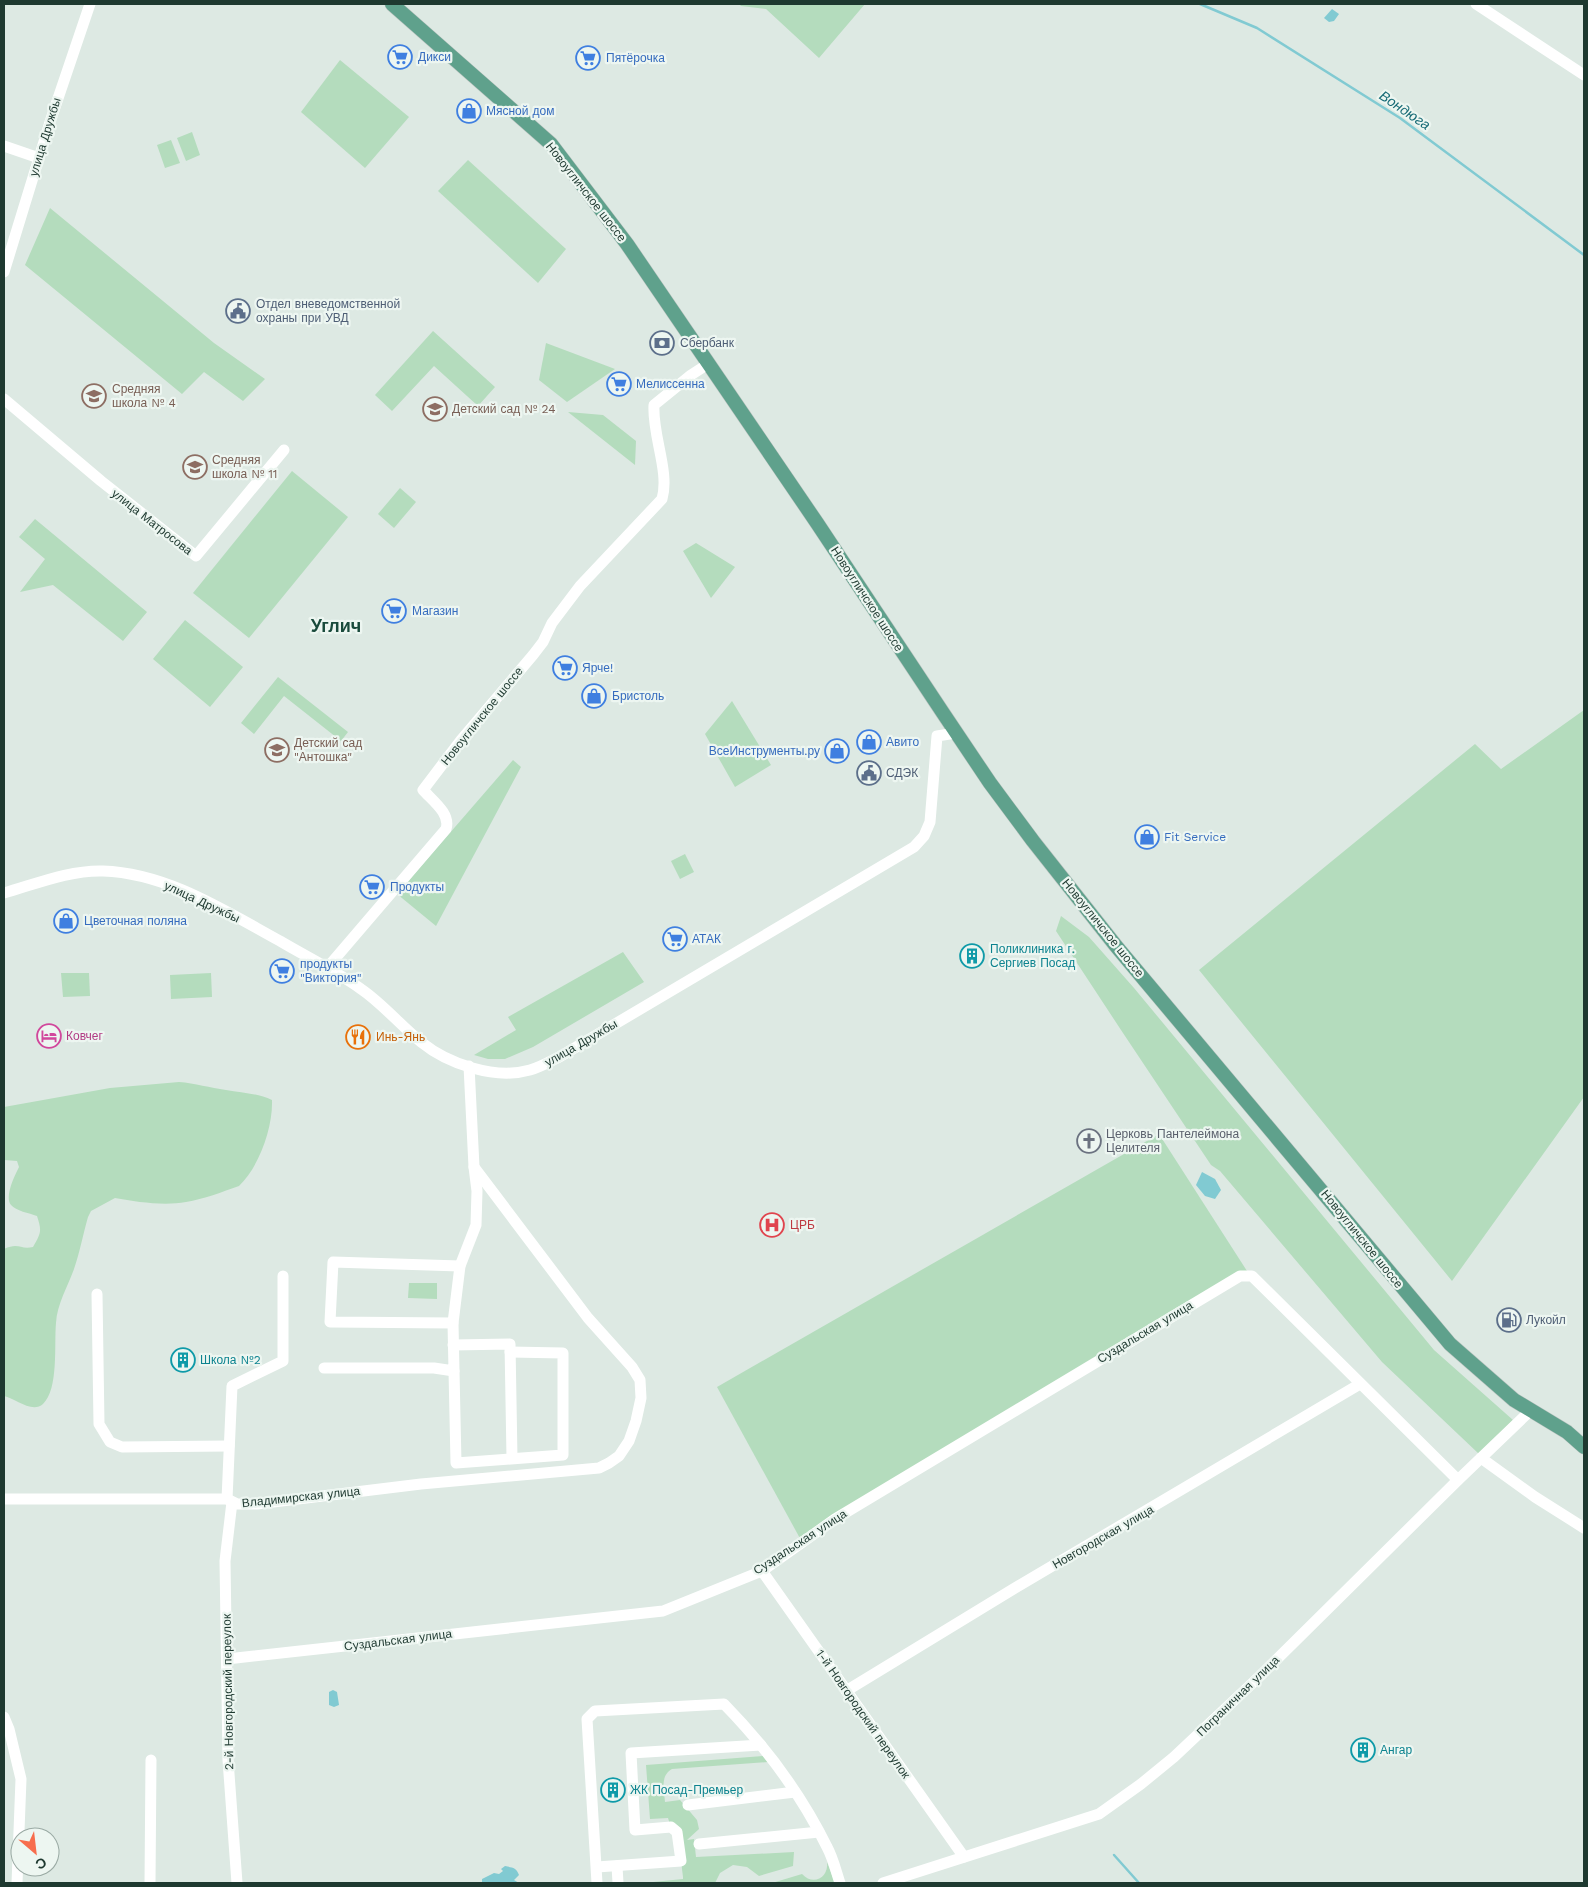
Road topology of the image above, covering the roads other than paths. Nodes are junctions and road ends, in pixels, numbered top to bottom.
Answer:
1 (90, 4) edge
2 (392, 4) edge
3 (1476, 4) edge
4 (1584, 75) edge
5 (4, 146) edge
6 (39, 158) junction
7 (4, 272) edge
8 (708, 364) junction
9 (4, 399) edge
10 (284, 450) dead end
11 (942, 713) junction
12 (956, 733) junction
13 (937, 736) junction
14 (4, 893) edge
15 (327, 968) junction
16 (469, 1066) junction
17 (474, 1167) junction
18 (460, 1266) junction
19 (283, 1276) dead end
20 (97, 1294) dead end
21 (453, 1323) junction
22 (453, 1345) junction
23 (510, 1352) junction
24 (324, 1368) dead end
25 (454, 1370) junction
26 (1360, 1384) junction
27 (1531, 1410) junction
28 (1567, 1432) junction
29 (1584, 1438) edge
30 (229, 1446) junction
31 (1584, 1447) edge
32 (512, 1458) junction
33 (1481, 1458) junction
34 (1458, 1480) junction
35 (4, 1499) edge
36 (230, 1500) junction
37 (1584, 1528) edge
38 (762, 1570) junction
39 (227, 1659) junction
40 (846, 1691) junction
41 (4, 1717) edge
42 (761, 1745) junction
43 (151, 1760) dead end
44 (795, 1792) junction
45 (688, 1805) dead end
46 (818, 1832) junction
47 (699, 1844) dead end
48 (964, 1857) junction
49 (617, 1866) junction
50 (597, 1867) junction
51 (17, 1883) edge
52 (150, 1883) edge
53 (237, 1883) edge
54 (597, 1883) edge
55 (618, 1883) edge
56 (840, 1883) edge
57 (883, 1883) edge

1 - 6 street, улица Дружбы
2 - 8 main road, Новоугличское шоссе
3 - 4 street
5 - 6 street
6 - 7 street, улица Дружбы
8 - 11 main road, Новоугличское шоссе
8 - 15 street, Новоугличское шоссе
9 - 10 street, улица Матросова
11 - 12 main road, Новоугличское шоссе
11 - 13 street, улица Дружбы
12 - 13 street
12 - 27 main road, Новоугличское шоссе
13 - 16 street, улица Дружбы
14 - 15 street, улица Дружбы
15 - 16 street, улица Дружбы
16 - 17 street
17 - 18 street
17 - 36 street, Владимирская улица
18 - 21 street
18 - 21 street
19 - 30 street, 2-й Новгородский переулок
20 - 30 street
21 - 22 street
22 - 23 street
22 - 25 street
23 - 32 street
23 - 32 street
24 - 25 street
25 - 32 street
26 - 34 street
26 - 38 street, Суздальская улица
26 - 40 street, Новгородская улица
27 - 28 main road, Новоугличское шоссе
27 - 33 street, Пограничная улица
28 - 29 main road, Новоугличское шоссе
28 - 31 main road, Новоугличское шоссе
30 - 36 street, 2-й Новгородский переулок
33 - 34 street, Пограничная улица
33 - 37 street
34 - 48 street, Пограничная улица
35 - 36 street, Владимирская улица
36 - 39 street, 2-й Новгородский переулок
38 - 39 street, Суздальская улица
38 - 40 street, 1-й Новгородский переулок
39 - 53 street, 2-й Новгородский переулок
40 - 48 street, 1-й Новгородский переулок
41 - 51 street
42 - 44 street
42 - 49 street
42 - 50 street
43 - 52 street
44 - 45 street
44 - 46 street
46 - 47 street
46 - 56 street
48 - 57 street, Пограничная улица
49 - 50 street
49 - 55 street
50 - 54 street

